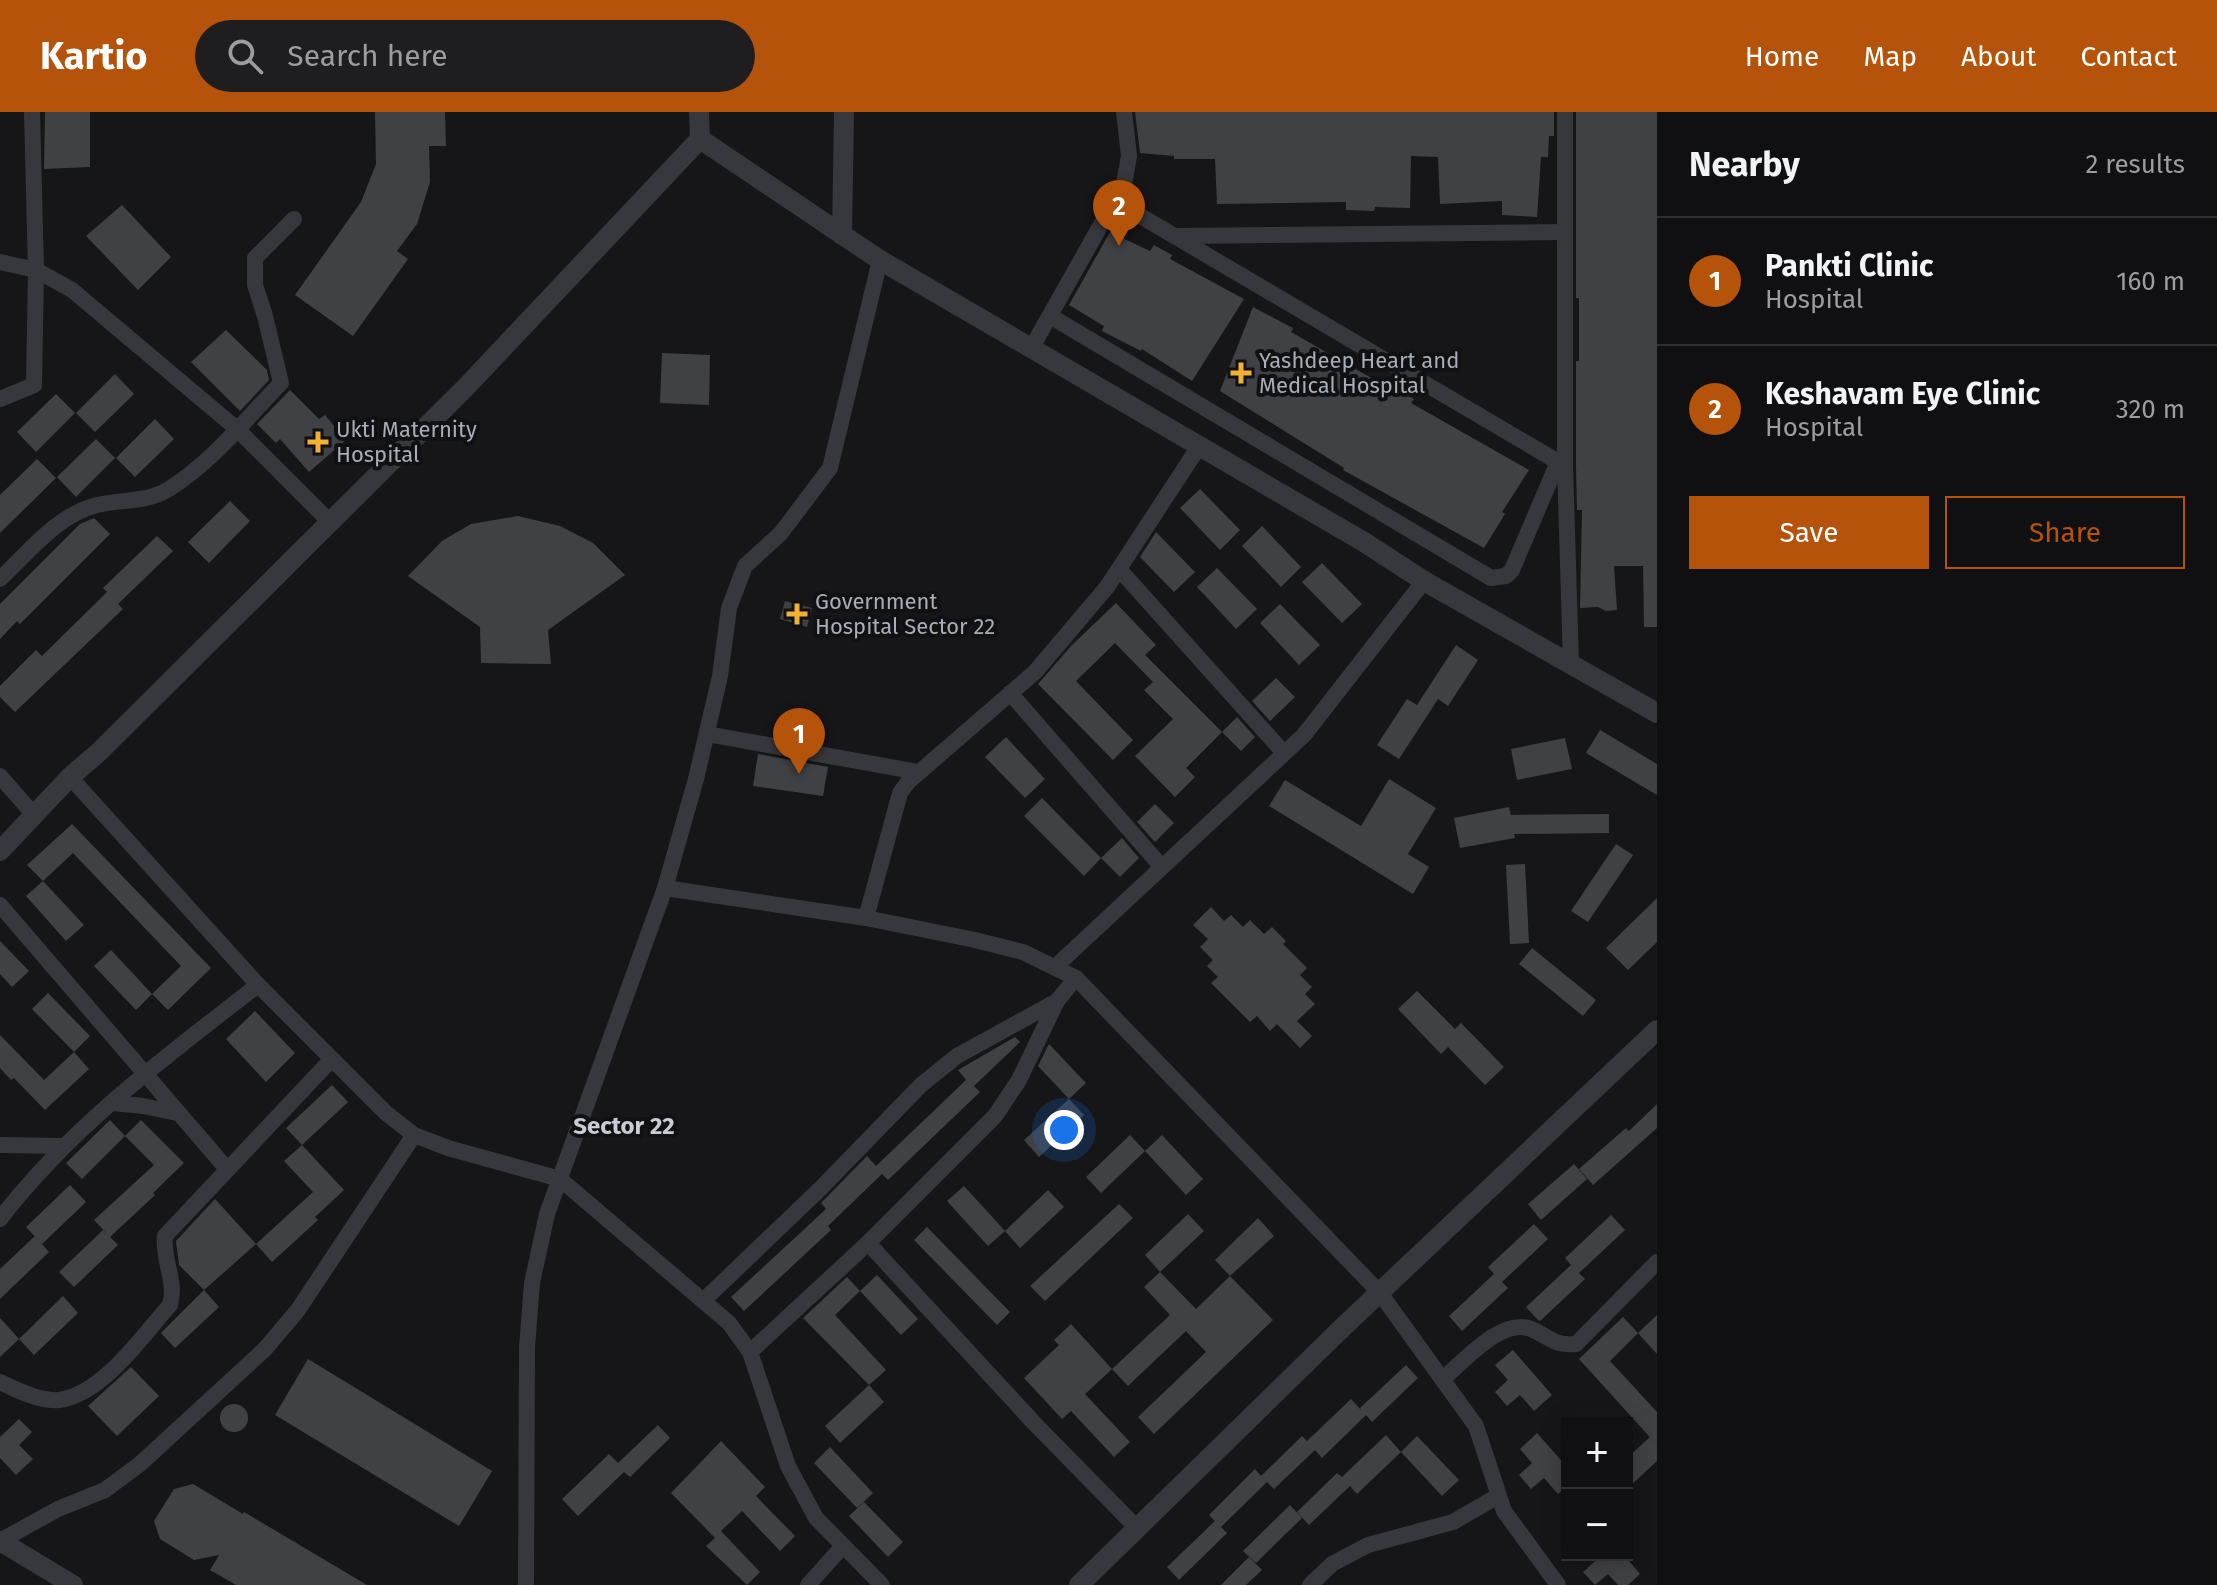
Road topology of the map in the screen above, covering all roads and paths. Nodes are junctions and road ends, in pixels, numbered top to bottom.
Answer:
1 (32, 112) edge
2 (699, 112) edge
3 (844, 112) edge
4 (1124, 112) edge
5 (1565, 112) edge
6 (700, 139) junction
7 (1115, 201) junction
8 (294, 219) dead end
9 (1565, 232) junction
10 (842, 235) junction
11 (1173, 236) junction
12 (880, 260) junction
13 (0, 262) edge
14 (36, 270) junction
15 (1050, 316) junction
16 (1032, 347) junction
17 (0, 399) edge
18 (237, 429) junction
19 (1198, 448) junction
20 (1562, 464) junction
21 (329, 521) junction
22 (1119, 569) junction
23 (0, 579) edge
24 (1424, 581) junction
25 (1571, 663) junction
26 (1010, 693) junction
27 (1657, 713) edge
28 (707, 734) junction
29 (1284, 753) junction
30 (918, 772) junction
31 (0, 776) edge
32 (70, 777) junction
33 (35, 816) junction
34 (0, 851) edge
35 (1161, 866) junction
36 (665, 888) junction
37 (0, 905) edge
38 (866, 918) junction
39 (1055, 967) junction
40 (1076, 978) junction
41 (258, 985) junction
42 (1057, 1001) junction
43 (1654, 1038) edge
44 (331, 1060) junction
45 (146, 1071) junction
46 (113, 1103) junction
47 (177, 1113) junction
48 (414, 1135) junction
49 (0, 1145) edge
50 (62, 1146) junction
51 (227, 1169) junction
52 (560, 1179) junction
53 (0, 1219) edge
54 (868, 1243) junction
55 (1657, 1262) edge
56 (1643, 1276) junction
57 (1657, 1288) edge
58 (1380, 1293) junction
59 (704, 1300) junction
60 (750, 1352) junction
61 (1443, 1379) junction
62 (0, 1382) edge
63 (1498, 1496) junction
64 (1137, 1528) junction
65 (0, 1541) edge
66 (843, 1546) junction
67 (73, 1585) edge
68 (526, 1585) edge
69 (808, 1585) edge
70 (882, 1585) edge
71 (1079, 1585) edge
72 (1310, 1585) edge
73 (1558, 1585) edge

1 - 14 street
2 - 6 street
3 - 10 street
4 - 7 street
5 - 9 street
6 - 10 street
6 - 21 street
7 - 11 street
7 - 15 street
8 - 18 street
9 - 11 street
9 - 20 street
10 - 12 street
11 - 20 street
12 - 16 street
12 - 28 street
13 - 14 street
14 - 17 street
14 - 18 street
15 - 16 street
15 - 20 street
16 - 19 street
18 - 21 street
18 - 23 street
19 - 22 street
19 - 24 street
20 - 25 street
21 - 32 street
22 - 26 street
22 - 29 street
24 - 25 street
24 - 29 street
25 - 27 street
26 - 30 street
26 - 35 street
28 - 30 street
28 - 36 street
29 - 35 street
30 - 38 street
31 - 33 street
32 - 33 street
32 - 41 street
33 - 34 street
35 - 39 street
36 - 38 street
36 - 52 street
37 - 45 street
38 - 39 street
39 - 40 street
40 - 42 street
40 - 58 street
41 - 44 street
41 - 45 street
42 - 54 street
42 - 59 street
43 - 58 street
44 - 48 street
44 - 51 street
45 - 46 street
45 - 47 street
46 - 47 street
46 - 50 street
47 - 51 street
48 - 52 street
48 - 65 street
49 - 50 street
50 - 53 street
51 - 62 street
52 - 59 street
52 - 68 street
54 - 60 street
54 - 64 street
55 - 56 street
56 - 57 street
56 - 61 street
58 - 61 street
58 - 64 street
59 - 60 street
60 - 66 street
61 - 63 street
63 - 72 street
63 - 73 street
64 - 71 street
65 - 67 street
66 - 69 street
66 - 70 street

